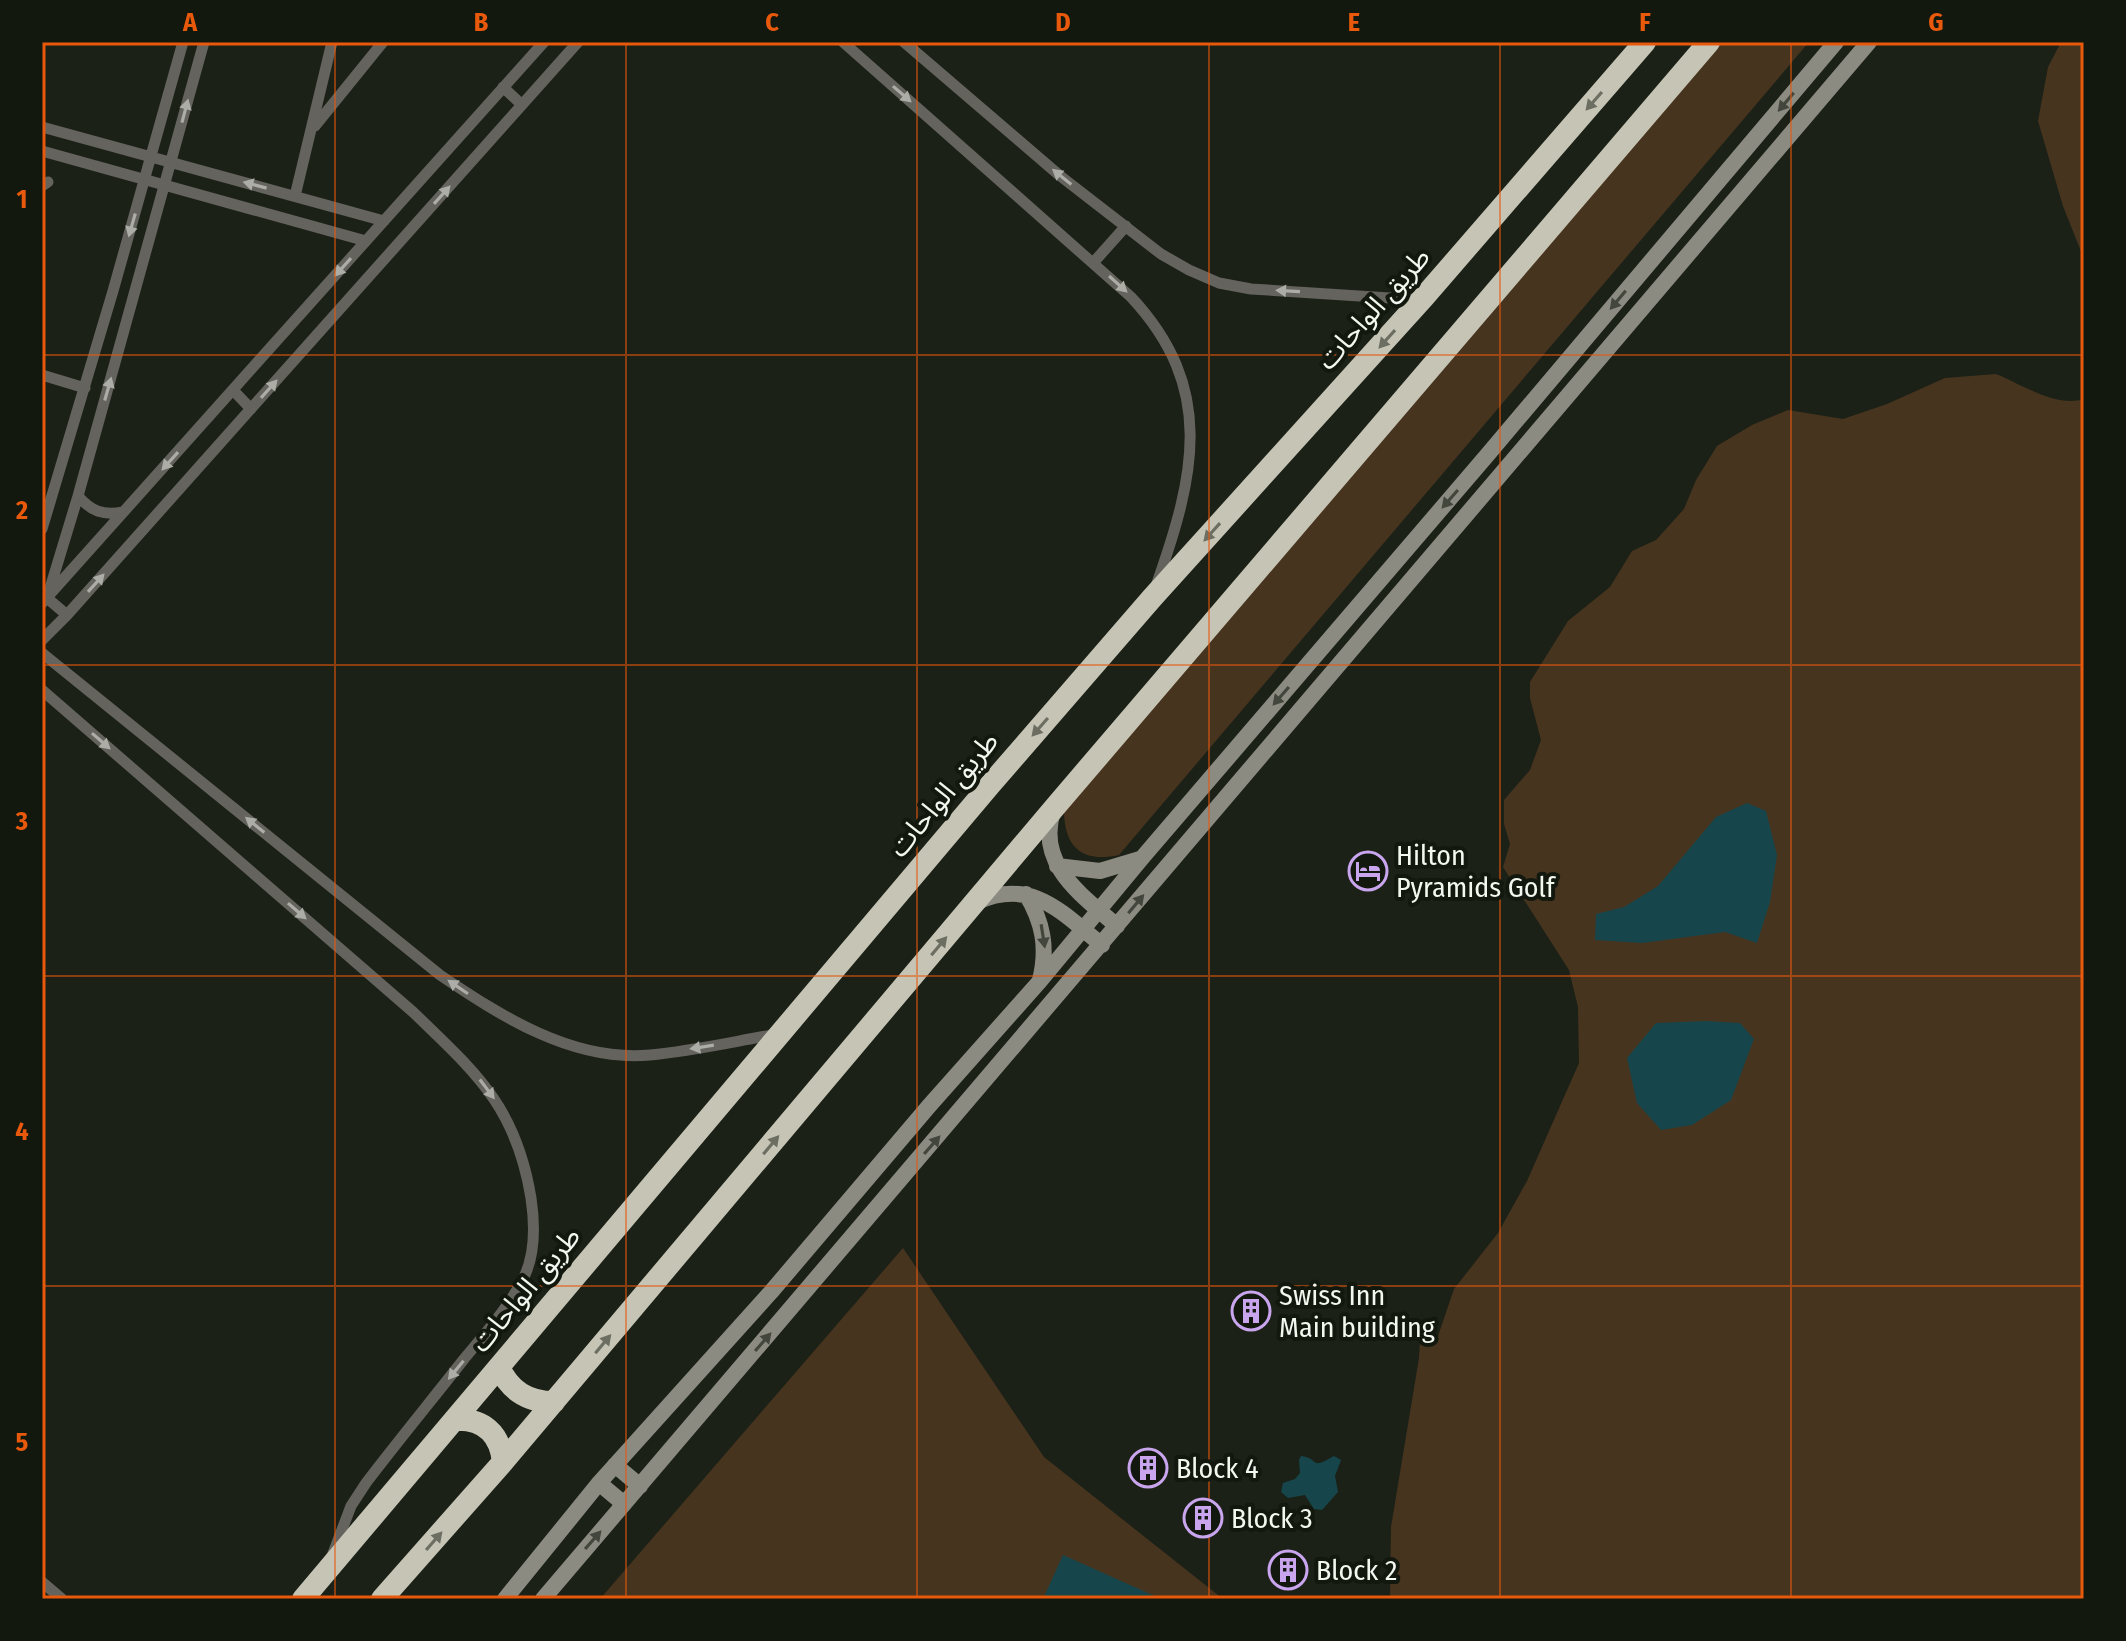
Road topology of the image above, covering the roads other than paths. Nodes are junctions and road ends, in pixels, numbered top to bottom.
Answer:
1 (183, 42) edge
2 (204, 42) edge
3 (332, 42) edge
4 (383, 42) edge
5 (544, 42) edge
6 (578, 42) edge
7 (843, 42) edge
8 (904, 42) edge
9 (1645, 42) edge
10 (1709, 42) edge
11 (1836, 42) edge
12 (1869, 42) edge
13 (503, 87) junction
14 (522, 105) junction
15 (42, 127) edge
16 (312, 129) junction
17 (42, 151) edge
18 (152, 157) junction
19 (171, 162) junction
20 (145, 180) junction
21 (164, 185) junction
22 (295, 196) junction
23 (384, 221) junction
24 (1126, 226) junction
25 (366, 241) junction
26 (1093, 263) junction
27 (1422, 300) junction
28 (101, 333) junction
29 (122, 337) junction
30 (42, 375) edge
31 (85, 388) junction
32 (233, 390) junction
33 (251, 409) junction
34 (1489, 453) junction
35 (1506, 468) junction
36 (78, 496) junction
37 (124, 512) junction
38 (42, 529) edge
39 (1152, 598) junction
40 (45, 601) edge
41 (67, 615) junction
42 (42, 640) edge
43 (42, 653) edge
44 (42, 690) edge
45 (1055, 807) junction
46 (1142, 858) junction
47 (1057, 866) junction
48 (1026, 894) junction
49 (976, 903) junction
50 (1099, 910) junction
51 (1117, 926) junction
52 (1083, 930) junction
53 (1102, 945) junction
54 (1040, 981) junction
55 (779, 1034) junction
56 (955, 1077) junction
57 (974, 1093) junction
58 (929, 1106) junction
59 (950, 1123) junction
60 (499, 1367) junction
61 (554, 1402) junction
62 (454, 1420) junction
63 (503, 1462) junction
64 (615, 1465) junction
65 (599, 1483) junction
66 (640, 1486) junction
67 (624, 1504) junction
68 (327, 1570) junction
69 (42, 1582) edge
70 (62, 1599) edge
71 (303, 1599) edge
72 (382, 1599) edge
73 (505, 1599) edge
74 (543, 1599) edge

1 - 18 street
19 -> 2 street
3 - 16 street
4 - 16 street
5 - 13 street
6 - 14 street
7 -> 26 street
24 -> 8 street
9 -> 27 highway, طريق الواحات
10 - 45 highway
11 -> 34 street
12 - 35 street
13 - 14 street
13 - 23 street
33 -> 14 street
15 - 18 street
16 - 22 street
17 - 20 street
18 - 19 street
18 - 20 street
19 - 21 street
22 -> 19 street
20 - 21 street
20 -> 28 street
21 - 25 street
21 - 29 street
22 - 23 street
23 - 25 street
24 - 26 street
27 -> 24 street
25 -> 32 street
26 -> 39 street
27 -> 39 highway, طريق الواحات
28 - 29 street
28 - 31 street
36 -> 29 street
30 - 31 street
31 - 38 street
32 - 33 street
32 -> 37 street
41 -> 33 street
34 - 35 street
34 -> 46 street
51 -> 35 street
36 - 37 street
36 - 40 street
37 - 40 street
39 -> 55 highway, طريق الواحات
40 - 41 street
41 - 42 street
55 -> 43 street
44 -> 68 street
45 - 47 street
45 - 49 highway
46 - 47 street
46 - 50 street
47 - 50 street
48 - 49 street
48 - 52 street
48 -> 54 street
61 -> 49 highway
50 - 51 street
50 - 52 street
51 - 53 street
52 - 53 street
52 - 54 street
53 - 57 street
54 - 56 street
55 - 60 highway, طريق الواحات
56 - 57 street
56 - 58 street
57 - 59 street
58 - 59 street
58 - 64 street
66 -> 59 street
60 - 61 highway
60 - 62 highway, طريق الواحات
61 - 63 highway
62 - 63 highway
62 - 68 highway, طريق الواحات
72 -> 63 highway
64 - 65 street
64 - 66 street
65 - 67 street
65 - 73 street
66 - 67 street
74 -> 67 street
68 - 71 highway, طريق الواحات
69 - 70 street

